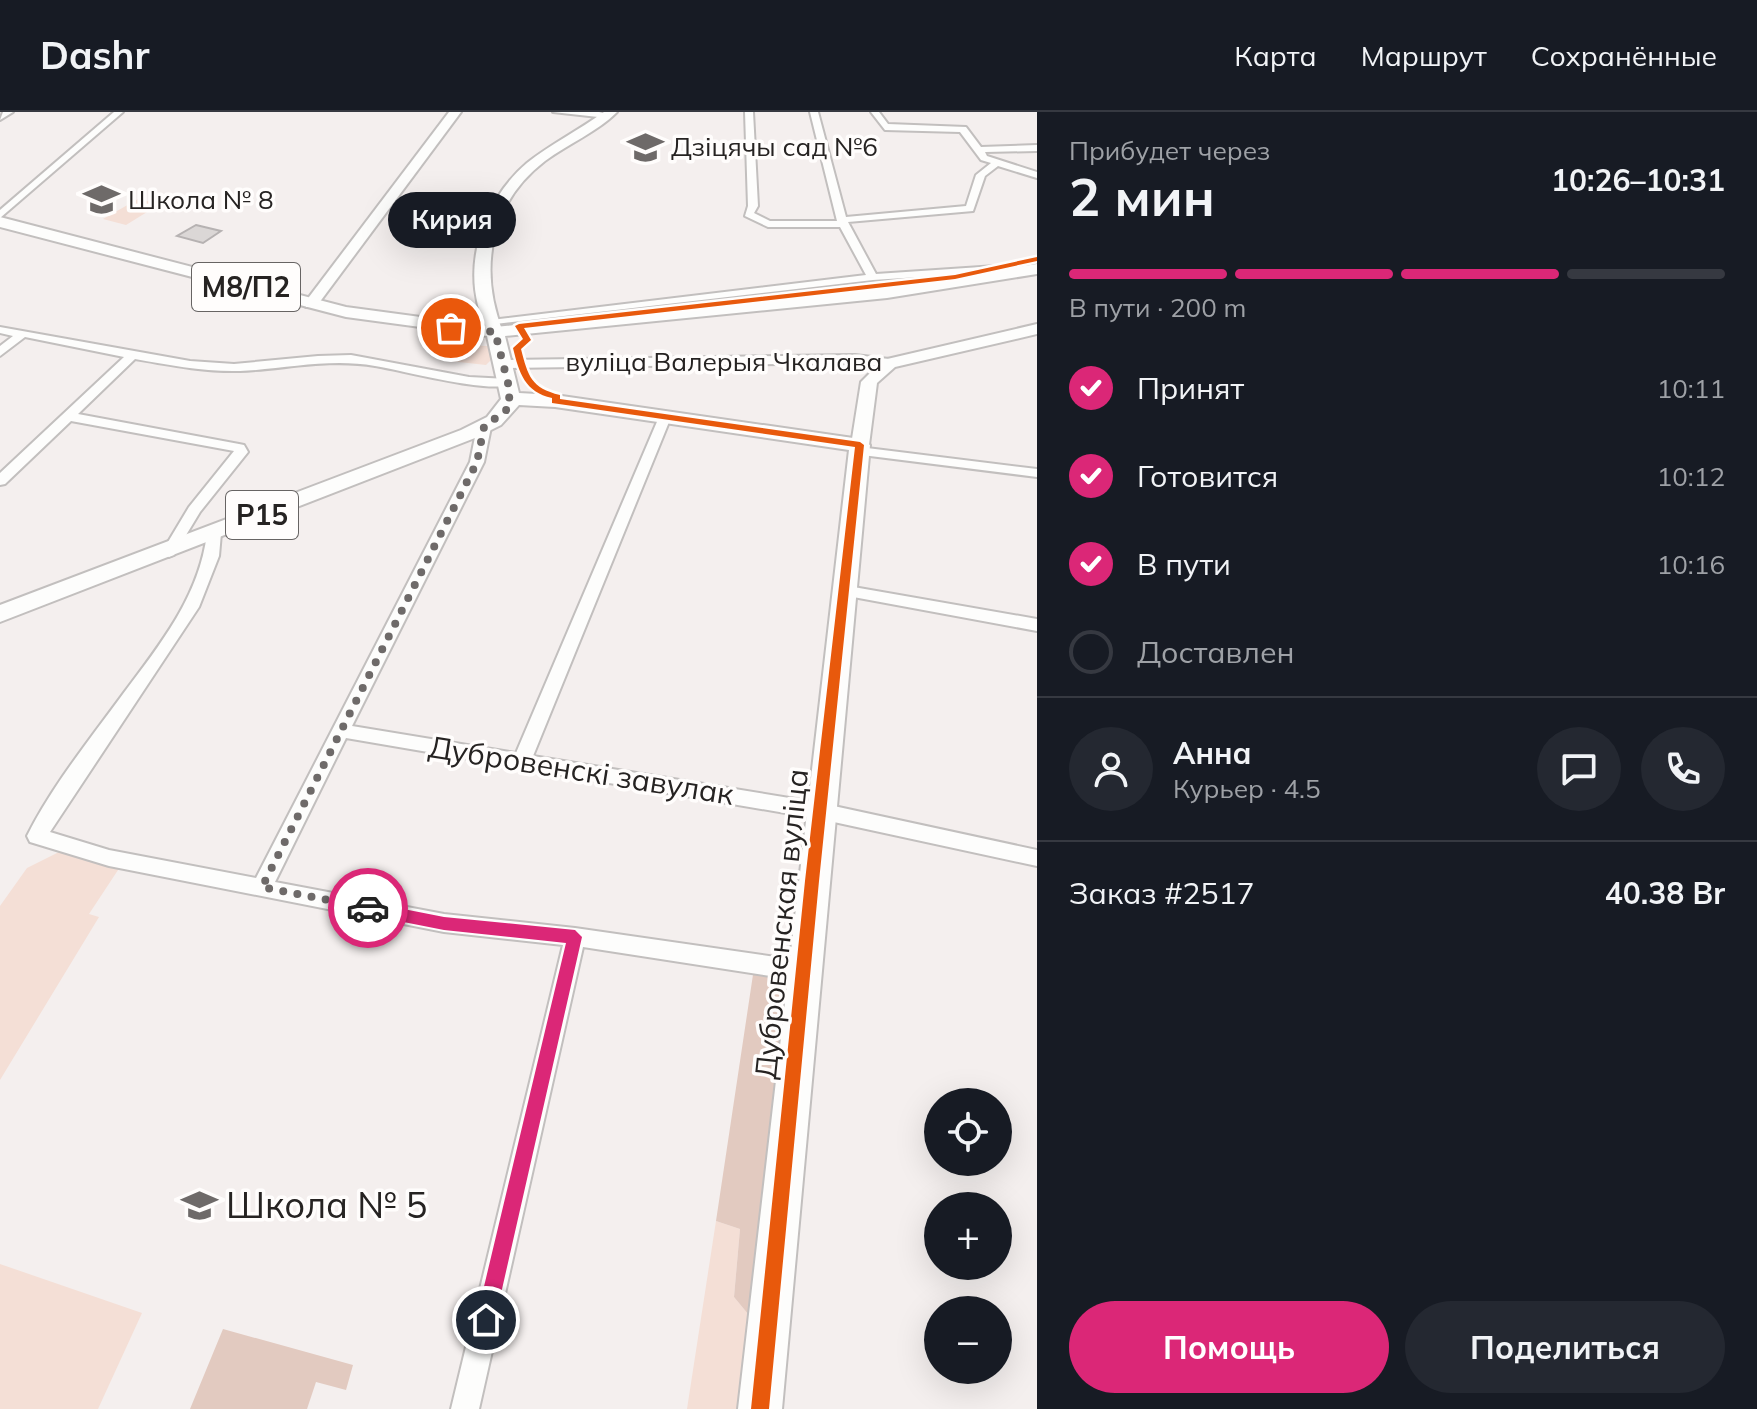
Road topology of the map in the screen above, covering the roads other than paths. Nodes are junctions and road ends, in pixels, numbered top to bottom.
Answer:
1 (9, 112) edge
2 (119, 112) edge
3 (455, 112) edge
4 (557, 112) edge
5 (749, 112) edge
6 (814, 112) edge
7 (875, 112) edge
8 (609, 114) edge
9 (0, 117) edge
10 (1037, 148) edge
11 (978, 150) junction
12 (995, 164) junction
13 (1037, 175) edge
14 (0, 215) edge
15 (0, 222) edge
16 (843, 222) junction
17 (1030, 271) edge
18 (873, 277) junction
19 (311, 304) junction
20 (493, 328) junction
21 (1037, 329) edge
22 (0, 330) edge
23 (23, 333) junction
24 (0, 352) edge
25 (134, 354) junction
26 (889, 363) junction
27 (504, 364) junction
28 (510, 391) junction
29 (71, 417) junction
30 (665, 417) junction
31 (484, 427) junction
32 (860, 448) junction
33 (1037, 473) edge
34 (0, 481) edge
35 (214, 533) junction
36 (169, 552) junction
37 (842, 590) junction
38 (0, 614) edge
39 (1037, 625) edge
40 (342, 731) junction
41 (521, 762) junction
42 (820, 811) junction
43 (1037, 858) edge
44 (262, 887) junction
45 (575, 937) junction
46 (803, 971) junction
47 (465, 1409) edge
48 (760, 1409) edge

1 - 9 street
2 - 14 street
3 - 19 main road
4 - 8 street
5 - 16 street
6 - 16 street
7 - 11 street
8 - 20 main road
10 - 11 street
11 - 12 street
12 - 13 street
12 - 16 street
15 - 19 main road, М8/П2
16 - 18 street
17 - 18 street
17 - 20 main road, М8/П2
18 - 20 street
19 - 20 main road, М8/П2
20 - 27 main road
21 - 26 main road, вуліца Валерыя Чкалава
22 - 23 street
23 - 24 street
23 - 25 street
25 - 28 street
25 - 29 street
26 - 27 street, вуліца Валерыя Чкалава
26 - 32 main road, Дубровенская вуліца
27 - 28 main road
28 - 30 main road
28 - 31 main road, Р15
29 - 34 street
29 - 36 street
30 - 32 main road
30 - 41 street
31 - 35 main road, Р15
31 - 40 street
32 - 33 street
32 - 37 main road, Дубровенская вуліца
35 - 36 main road, Р15
35 - 44 street
36 - 38 main road, Р15
37 - 39 street
37 - 42 main road, Дубровенская вуліца
40 - 41 street, Дубровенскі завулак
40 - 44 street
41 - 42 street, Дубровенскі завулак
42 - 43 street, Дубровенскі завулак
42 - 46 main road, Дубровенская вуліца
44 - 45 street
45 - 46 street
45 - 47 street
46 - 48 main road, Дубровенская вуліца

